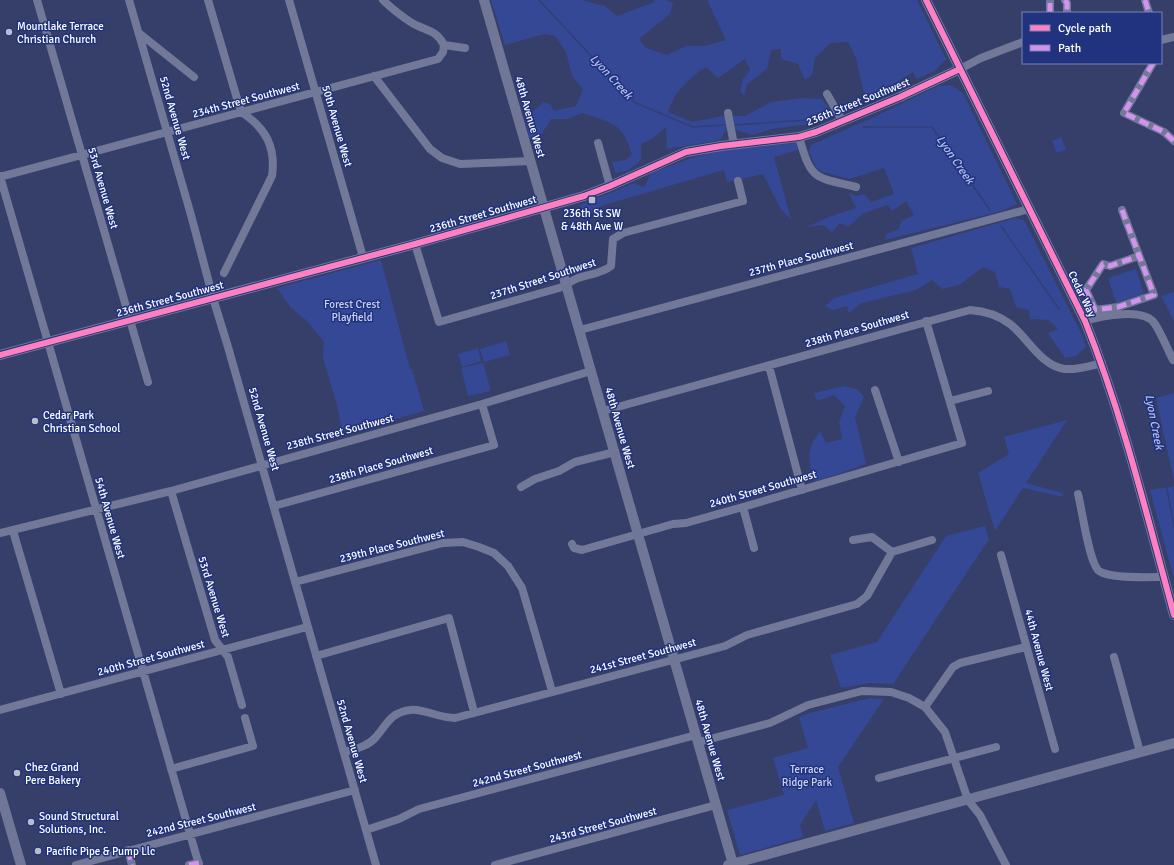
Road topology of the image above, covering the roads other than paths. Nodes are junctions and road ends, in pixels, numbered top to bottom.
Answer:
1 (37, 0) edge
2 (129, 0) edge
3 (208, 0) edge
4 (289, 0) edge
5 (383, 0) edge
6 (484, 0) edge
7 (926, 0) edge
8 (1050, 0) edge
9 (1065, 0) edge
10 (1145, 0) edge
11 (1050, 12) edge
12 (1066, 12) edge
13 (1149, 12) edge
14 (139, 33) junction
15 (1174, 37) edge
16 (1162, 40) edge
17 (1022, 42) edge
18 (444, 45) junction
19 (465, 48) dead end
20 (1152, 64) edge
21 (960, 69) junction
22 (374, 76) junction
23 (194, 77) dead end
24 (316, 92) junction
25 (827, 94) dead end
26 (241, 112) junction
27 (728, 113) dead end
28 (843, 122) junction
29 (167, 132) junction
30 (799, 137) junction
31 (1174, 141) edge
32 (598, 143) dead end
33 (734, 145) junction
34 (82, 155) junction
35 (531, 161) junction
36 (0, 177) edge
37 (738, 181) dead end
38 (610, 186) junction
39 (856, 187) dead end
40 (544, 208) junction
41 (1029, 209) junction
42 (1122, 210) dead end
43 (416, 244) junction
44 (1139, 256) junction
45 (363, 257) junction
46 (224, 273) dead end
47 (566, 286) junction
48 (212, 298) junction
49 (129, 320) junction
50 (926, 321) junction
51 (1085, 321) junction
52 (580, 330) junction
53 (47, 343) junction
54 (0, 355) edge
55 (1173, 360) edge
56 (1102, 363) junction
57 (769, 366) junction
58 (591, 371) junction
59 (148, 382) dead end
60 (875, 390) dead end
61 (988, 391) dead end
62 (950, 401) junction
63 (482, 404) junction
64 (603, 412) junction
65 (615, 452) junction
66 (898, 462) junction
67 (262, 465) junction
68 (521, 487) dead end
69 (802, 490) junction
70 (171, 491) junction
71 (1078, 494) dead end
72 (274, 506) junction
73 (743, 508) junction
74 (97, 511) junction
75 (13, 531) junction
76 (0, 533) edge
77 (638, 535) junction
78 (853, 540) dead end
79 (932, 540) dead end
80 (572, 544) dead end
81 (754, 548) dead end
82 (892, 552) junction
83 (1001, 555) dead end
84 (1164, 576) junction
85 (295, 582) junction
86 (1174, 615) edge
87 (307, 627) junction
88 (1026, 646) junction
89 (221, 650) junction
90 (316, 656) junction
91 (1114, 657) dead end
92 (674, 659) junction
93 (144, 671) junction
94 (552, 692) junction
95 (61, 694) junction
96 (242, 705) dead end
97 (925, 707) junction
98 (0, 710) edge
99 (474, 712) junction
100 (245, 718) dead end
101 (697, 738) junction
102 (1174, 743) edge
103 (996, 747) dead end
104 (1055, 749) dead end
105 (344, 752) junction
106 (1140, 752) junction
107 (954, 758) junction
108 (171, 769) junction
109 (879, 778) dead end
110 (355, 790) junction
111 (0, 793) edge
112 (968, 800) junction
113 (716, 805) junction
114 (3, 815) edge
115 (366, 830) junction
116 (190, 833) junction
117 (128, 850) junction
118 (199, 864) edge
119 (21, 865) edge
120 (76, 865) edge
121 (132, 865) edge
122 (189, 865) edge
123 (376, 865) edge
124 (495, 865) edge
125 (732, 865) edge
126 (1006, 865) edge

1 - 34 street, 53rd Avenue West
2 - 14 street, 52nd Avenue West
3 - 26 street
4 - 24 street, 50th Avenue West
5 - 18 street
6 - 35 main road, 48th Avenue West
7 - 21 main road, Cedar Way
8 - 11 street
9 - 12 street
10 - 13 street
14 - 23 street
14 - 29 street, 52nd Avenue West
15 - 16 street
17 - 21 street, 236th Street Southwest
18 - 19 street
18 - 22 street, 234th Street Southwest
20 - 31 street
21 - 28 main road, 236th Street Southwest
21 - 41 main road, Cedar Way
22 - 24 street, 234th Street Southwest
22 - 35 street
24 - 26 street, 234th Street Southwest
24 - 45 street, 50th Avenue West
25 - 28 street
26 - 29 street, 234th Street Southwest
26 - 46 street
27 - 33 street
28 - 30 main road, 236th Street Southwest
29 - 34 street, 234th Street Southwest
29 - 48 street, 52nd Avenue West
30 - 33 main road, 236th Street Southwest
30 - 39 street
32 - 38 street
33 - 38 main road, 236th Street Southwest
34 - 36 street, 234th Street Southwest
34 - 49 street, 53rd Avenue West
35 - 40 main road, 48th Avenue West
36 - 53 street, 54th Avenue West
37 - 47 street, 237th Street Southwest
38 - 40 main road, 236th Street Southwest
40 - 43 main road, 236th Street Southwest
40 - 47 main road, 48th Avenue West
41 - 51 main road, Cedar Way
41 - 52 street, 237th Place Southwest
42 - 44 street
43 - 45 main road, 236th Street Southwest
43 - 47 street, 237th Street Southwest
44 - 44 street
45 - 48 main road, 236th Street Southwest
47 - 52 main road, 48th Avenue West
48 - 49 main road, 236th Street Southwest
48 - 67 street, 52nd Avenue West
49 - 53 main road, 236th Street Southwest
49 - 59 street, 53rd Avenue West
50 - 56 street, 238th Place Southwest
50 - 57 street, 238th Place Southwest
50 - 62 street
51 - 55 street
51 - 56 main road, Cedar Way
52 - 58 main road, 48th Avenue West
53 - 54 main road, 236th Street Southwest
53 - 74 street, 54th Avenue West
56 - 84 main road, Cedar Way
57 - 64 street, 238th Place Southwest
57 - 69 street
58 - 63 street, 238th Street Southwest
58 - 64 main road, 48th Avenue West
60 - 66 street
61 - 62 street
62 - 66 street, 240th Street Southwest
63 - 67 street, 238th Street Southwest
63 - 72 street, 238th Place Southwest
64 - 65 main road, 48th Avenue West
65 - 68 street
65 - 77 main road, 48th Avenue West
66 - 69 street, 240th Street Southwest
67 - 70 street, 238th Street Southwest
67 - 72 street, 52nd Avenue West
69 - 73 street, 240th Street Southwest
70 - 74 street, 238th Street Southwest
70 - 89 street, 53rd Avenue West
71 - 84 street
72 - 85 street, 52nd Avenue West
73 - 77 street, 240th Street Southwest
73 - 81 street
74 - 75 street, 238th Street Southwest
74 - 93 street, 54th Avenue West
75 - 76 street, 238th Street Southwest
75 - 95 street
77 - 80 street, 240th Street Southwest
77 - 92 main road, 48th Avenue West
78 - 82 street
79 - 82 street
82 - 92 street, 241st Street Southwest
83 - 88 street, 44th Avenue West
84 - 86 main road, Cedar Way
85 - 87 street, 52nd Avenue West
85 - 94 street, 239th Place Southwest
87 - 89 street, 240th Street Southwest
87 - 90 street, 52nd Avenue West
88 - 97 street
88 - 104 street, 44th Avenue West
89 - 93 street, 240th Street Southwest
89 - 96 street, 53rd Avenue West
90 - 99 street
90 - 105 street, 52nd Avenue West
91 - 106 street
92 - 94 street, 241st Street Southwest
92 - 101 main road, 48th Avenue West
93 - 95 street, 240th Street Southwest
93 - 108 street, 54th Avenue West
94 - 99 street, 241st Street Southwest
95 - 98 street, 240th Street Southwest
97 - 101 street, 242nd Street Southwest
97 - 107 street
99 - 105 street, 241st Street Southwest
100 - 108 street
101 - 113 main road, 48th Avenue West
101 - 115 street, 242nd Street Southwest
102 - 106 main road
103 - 107 street
105 - 110 street, 52nd Avenue West
106 - 112 main road
107 - 109 street
107 - 112 street
108 - 116 street, 54th Avenue West
110 - 115 street, 52nd Avenue West
110 - 116 street, 242nd Street Southwest
111 - 114 main road
112 - 125 main road
112 - 126 street
113 - 124 street, 243rd Street Southwest
113 - 125 main road, 48th Avenue West
114 - 119 main road
115 - 123 street, 52nd Avenue West
116 - 117 street, 242nd Street Southwest
116 - 118 street, 54th Avenue West
117 - 120 street, 242nd Street Southwest
117 - 121 street
118 - 122 street

